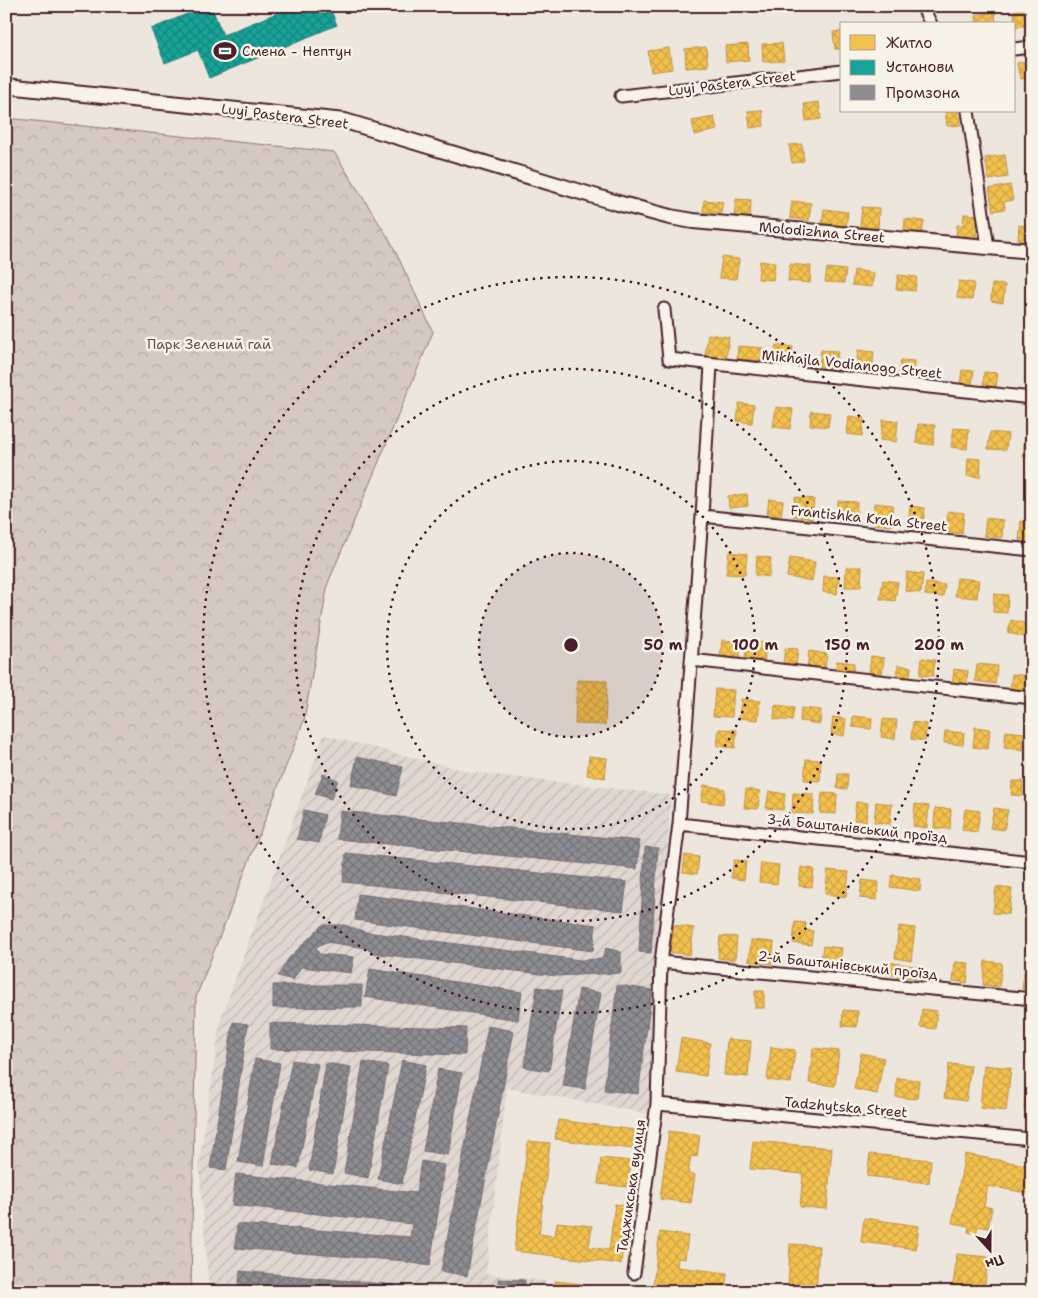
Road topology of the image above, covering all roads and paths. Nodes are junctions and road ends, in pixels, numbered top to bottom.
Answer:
1 (922, 6) edge
2 (930, 22) edge
3 (1032, 47) edge
4 (1016, 49) edge
5 (840, 71) edge
6 (6, 86) edge
7 (621, 96) dead end
8 (968, 112) edge
9 (614, 202) joint
10 (988, 247) junction
11 (1032, 251) edge
12 (664, 309) dead end
13 (711, 365) junction
14 (1032, 398) edge
15 (702, 516) junction
16 (1032, 550) edge
17 (691, 660) junction
18 (1032, 698) edge
19 (679, 824) junction
20 (1032, 862) edge
21 (662, 962) junction
22 (1032, 999) edge
23 (657, 1104) junction
24 (1032, 1139) edge
25 (634, 1272) dead end

1 - 2 street
3 - 4 street
5 - 7 street, Luyi Pastera Street
6 - 9 street, Luyi Pastera Street
8 - 10 street
9 - 10 street, Molodizhna Street
10 - 11 street, Molodizhna Street
12 - 13 street, Mikhajla Vodianogo Street
13 - 14 street, Mikhajla Vodianogo Street
13 - 15 street, Таджикська вулиця
15 - 16 street, Frantishka Krala Street
15 - 17 street, Таджикська вулиця
17 - 18 street
17 - 19 street, Таджикська вулиця
19 - 20 street, 3-й Баштанівський проїзд
19 - 21 street, Таджикська вулиця
21 - 22 street, 2-й Баштанівський проїзд
21 - 23 street, Таджикська вулиця
23 - 24 street, Tadzhytska Street
23 - 25 street, Таджикська вулиця

